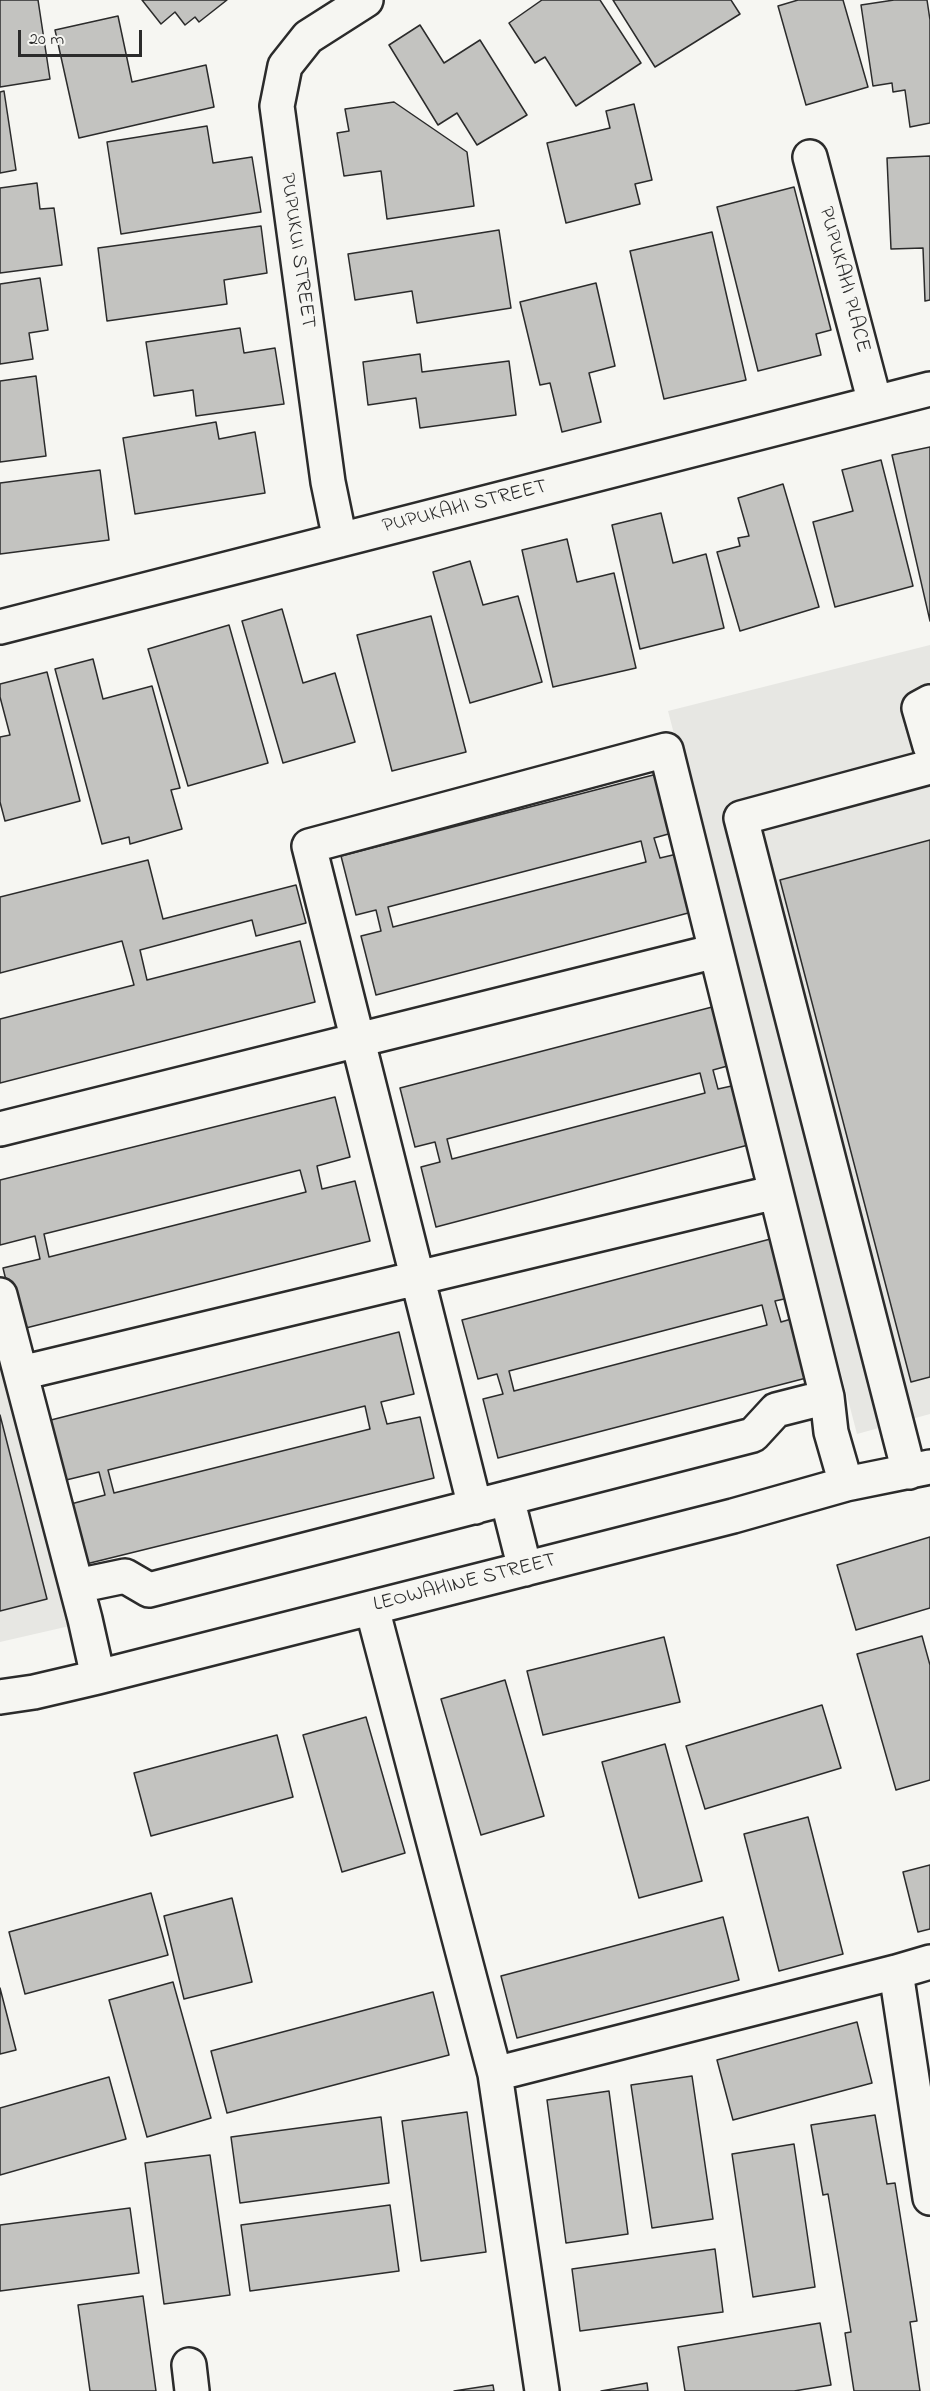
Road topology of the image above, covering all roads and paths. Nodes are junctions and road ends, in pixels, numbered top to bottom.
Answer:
1 (366, 0) edge
2 (810, 157) dead end
3 (930, 389) edge
4 (875, 404) junction
5 (340, 540) junction
6 (0, 627) edge
7 (930, 702) edge
8 (930, 746) edge
9 (930, 767) edge
10 (716, 951) junction
11 (357, 1040) junction
12 (0, 1129) edge
13 (776, 1192) junction
14 (417, 1278) junction
15 (0, 1294) edge
16 (21, 1373) junction
17 (827, 1397) junction
18 (919, 1470) edge
19 (846, 1484) junction
20 (507, 1498) junction
21 (474, 1507) junction
22 (525, 1569) junction
23 (77, 1586) junction
24 (372, 1608) junction
25 (98, 1677) junction
26 (0, 1697) edge
27 (930, 1962) edge
28 (896, 1972) junction
29 (495, 2074) junction
30 (930, 2198) edge
31 (542, 2391) edge

1 - 5 street, PUPUKUI STREET
2 - 4 street, PUPUKAHI PLACE
3 - 4 street, PUPUKAHI STREET
4 - 5 street, PUPUKAHI STREET
5 - 6 street, PUPUKAHI STREET
7 - 8 street
9 - 18 street
10 - 11 street
10 - 11 street
10 - 13 street
11 - 12 street
11 - 14 street
13 - 14 street
13 - 17 street
14 - 16 street
14 - 21 street
15 - 16 street
16 - 23 street
17 - 19 street
17 - 20 street
18 - 19 street, LEOWAHINE STREET
19 - 22 street, LEOWAHINE STREET
20 - 21 street
20 - 22 street
21 - 23 street
22 - 24 street, LEOWAHINE STREET
23 - 25 street
24 - 25 street, LEOWAHINE STREET
24 - 29 street
25 - 26 street, LEOWAHINE STREET
27 - 28 street
28 - 29 street
28 - 30 street
29 - 31 street

